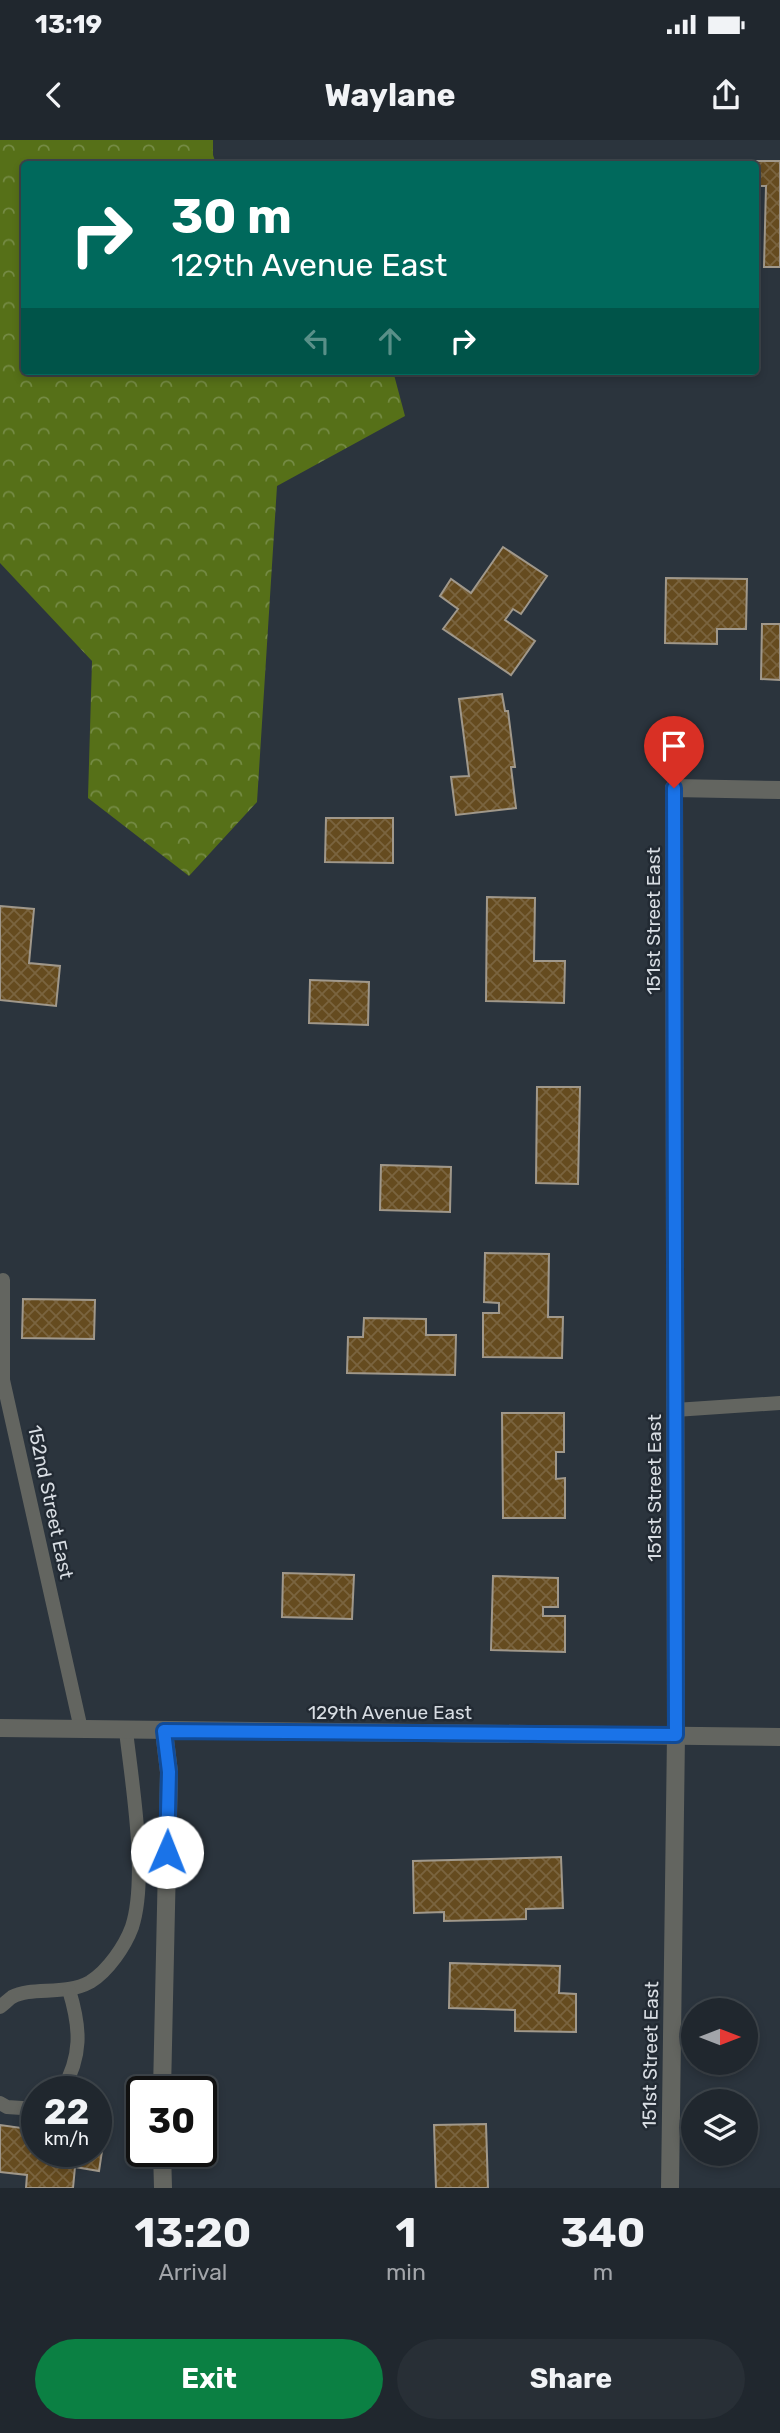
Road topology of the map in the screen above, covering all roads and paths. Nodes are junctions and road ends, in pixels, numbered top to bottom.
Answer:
1 (780, 790) edge
2 (3, 1280) dead end
3 (780, 1403) edge
4 (675, 1410) junction
5 (0, 1728) edge
6 (80, 1729) junction
7 (126, 1731) junction
8 (164, 1731) junction
9 (676, 1735) junction
10 (780, 1737) edge
11 (69, 1990) junction
12 (0, 2007) edge
13 (70, 2076) edge
14 (162, 2076) edge
15 (0, 2103) edge
16 (21, 2108) edge
17 (162, 2167) edge
18 (163, 2188) edge
19 (670, 2188) edge

1 - 4 street, 151st Street East
2 - 6 lane, 152nd Street East
3 - 4 lane
4 - 9 street, 151st Street East
5 - 6 street, 129th Avenue East
6 - 7 street, 129th Avenue East
7 - 8 street, 129th Avenue East
7 - 11 lane
8 - 9 street, 129th Avenue East
8 - 14 street
9 - 10 street, 129th Avenue East
9 - 19 street, 151st Street East
11 - 12 lane
11 - 13 lane
15 - 16 lane
17 - 18 street

